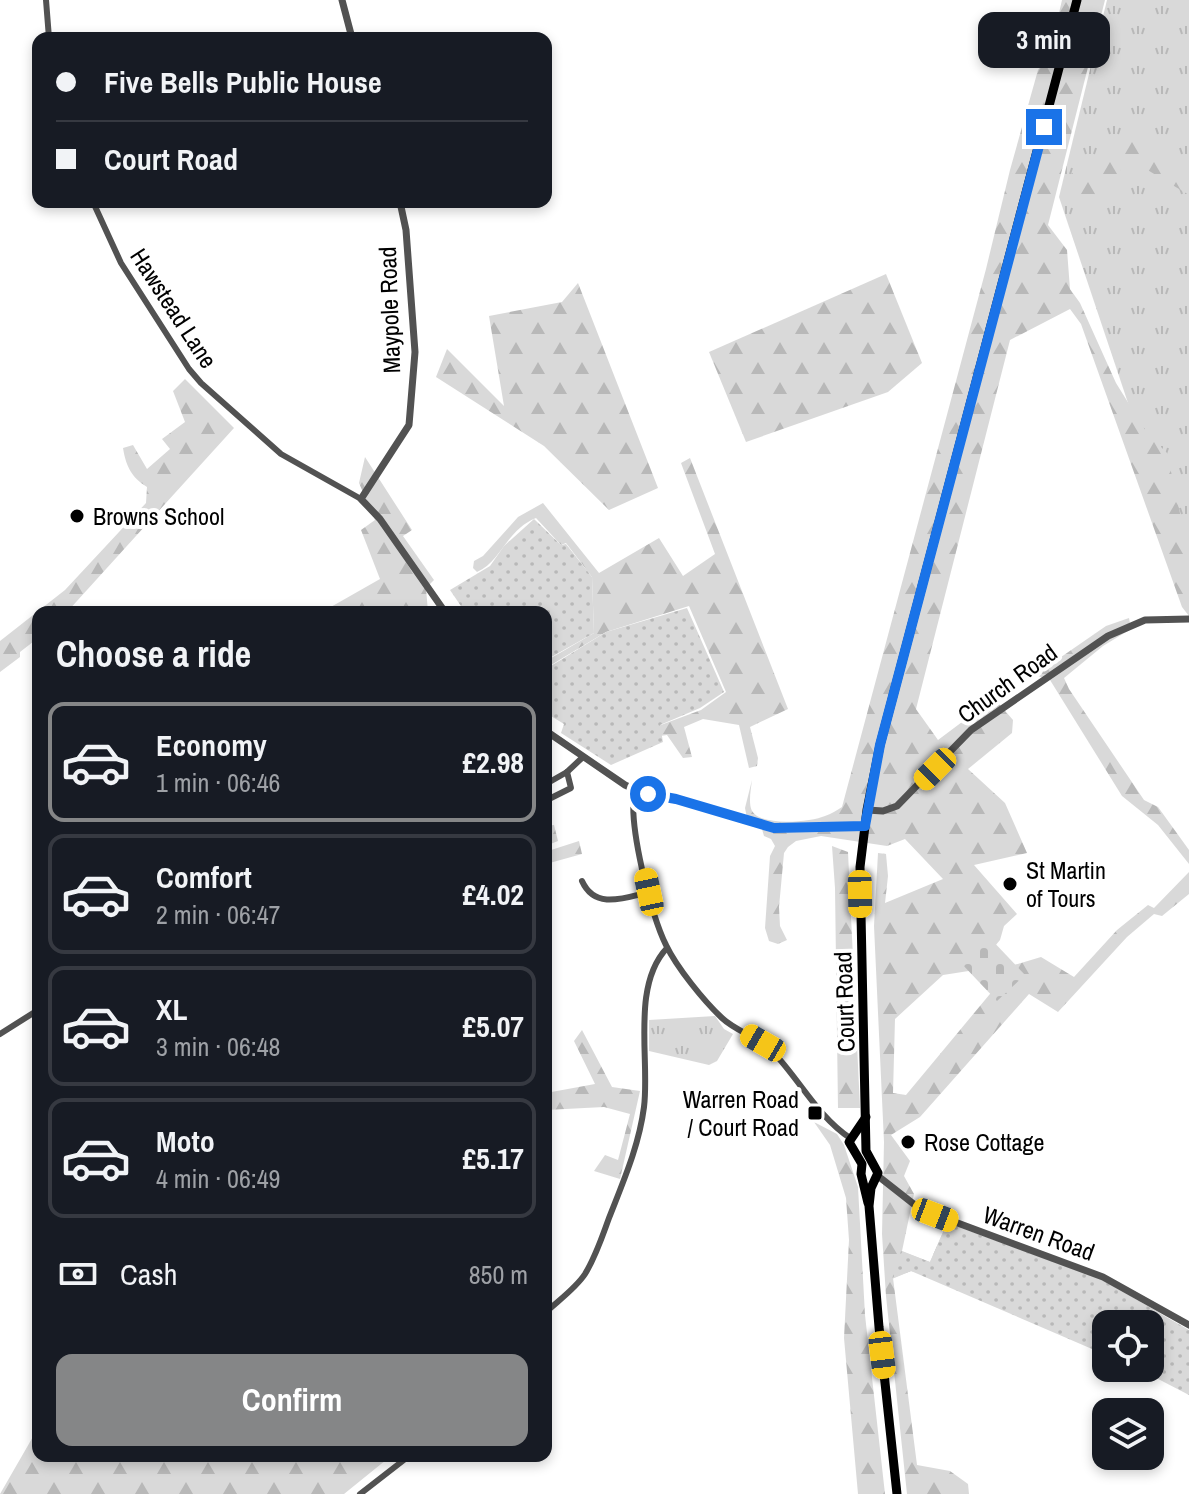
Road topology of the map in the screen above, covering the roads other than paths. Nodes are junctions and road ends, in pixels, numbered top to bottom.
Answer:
1 (46, 0) edge
2 (342, 0) edge
3 (1077, 0) edge
4 (49, 32) edge
5 (350, 32) edge
6 (96, 208) edge
7 (401, 208) edge
8 (361, 499) junction
9 (441, 606) edge
10 (1189, 619) edge
11 (552, 735) edge
12 (583, 757) junction
13 (567, 772) junction
14 (552, 781) edge
15 (635, 791) junction
16 (552, 798) edge
17 (867, 810) junction
18 (865, 826) junction
19 (582, 881) dead end
20 (649, 892) junction
21 (667, 948) junction
22 (32, 1014) edge
23 (0, 1034) edge
24 (866, 1117) junction
25 (852, 1136) junction
26 (867, 1142) junction
27 (853, 1149) junction
28 (862, 1174) junction
29 (876, 1175) junction
30 (869, 1206) junction
31 (552, 1306) edge
32 (1189, 1325) edge
33 (401, 1462) edge
34 (360, 1494) edge
35 (897, 1494) edge

1 - 4 street
2 - 5 street
3 - 17 main road, Court Road
6 - 8 street, Hawstead Lane
7 - 8 street, Maypole Road
8 - 9 street
10 - 17 street, Church Road
11 - 12 street
12 - 13 street
12 - 15 street
13 - 14 street
13 - 16 street
15 - 18 street
15 - 20 street
17 - 18 main road, Court Road
18 - 24 main road, Court Road
19 - 20 street
20 - 21 street
21 - 25 street
21 - 31 street
22 - 23 street
24 - 25 main road
24 - 26 main road, Court Road
25 - 26 main road
25 - 27 main road
26 - 27 main road
26 - 29 main road, Court Road
27 - 28 main road
28 - 29 main road
28 - 29 main road
28 - 30 main road
29 - 30 main road
29 - 32 street, Warren Road
30 - 35 main road
33 - 34 street

